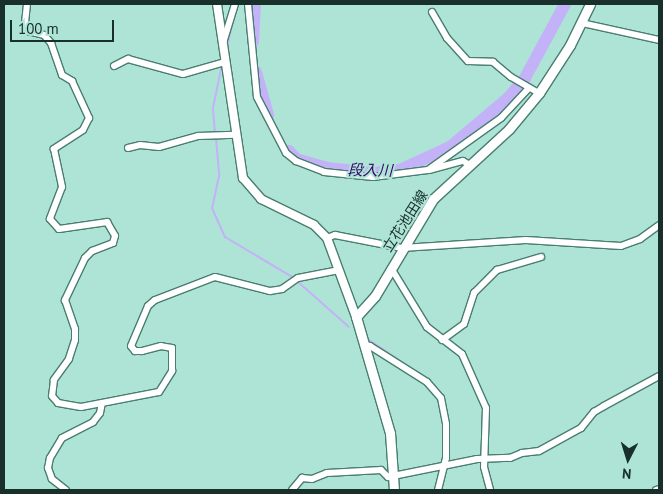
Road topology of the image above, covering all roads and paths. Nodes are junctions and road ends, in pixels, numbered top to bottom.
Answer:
1 (26, 4) edge
2 (216, 4) edge
3 (235, 4) edge
4 (248, 4) edge
5 (590, 4) edge
6 (432, 12) dead end
7 (582, 22) junction
8 (659, 40) edge
9 (222, 45) junction
10 (224, 62) junction
11 (114, 66) dead end
12 (529, 88) junction
13 (539, 93) junction
14 (235, 135) junction
15 (128, 148) dead end
16 (470, 165) junction
17 (428, 170) junction
18 (659, 225) edge
19 (327, 238) junction
20 (402, 248) junction
21 (541, 257) dead end
22 (391, 268) junction
23 (339, 270) junction
24 (356, 318) junction
25 (442, 340) junction
26 (364, 345) junction
27 (659, 376) edge
28 (102, 403) junction
29 (484, 458) junction
30 (443, 468) junction
31 (394, 477) junction
32 (66, 490) edge
33 (292, 490) edge
34 (394, 490) edge
35 (438, 490) edge
36 (490, 490) edge

1 - 28 street
2 - 9 street
3 - 9 street
4 - 17 street
5 - 7 main road, 立花池田線
6 - 12 street
7 - 8 street
7 - 13 main road, 立花池田線
9 - 10 street
10 - 11 street
10 - 14 street
12 - 13 street
12 - 17 street
13 - 16 main road, 立花池田線
14 - 15 street
14 - 19 street
16 - 17 street
16 - 20 main road, 立花池田線
18 - 20 street
19 - 20 street
19 - 23 street
20 - 22 main road, 立花池田線
21 - 25 street
22 - 24 main road, 立花池田線
22 - 25 street
23 - 24 street
23 - 28 street
24 - 26 main road
25 - 29 street
26 - 30 street
26 - 31 main road
27 - 29 street
28 - 32 street
29 - 30 street
29 - 36 street
30 - 31 street
30 - 35 street
31 - 33 street
31 - 34 main road

